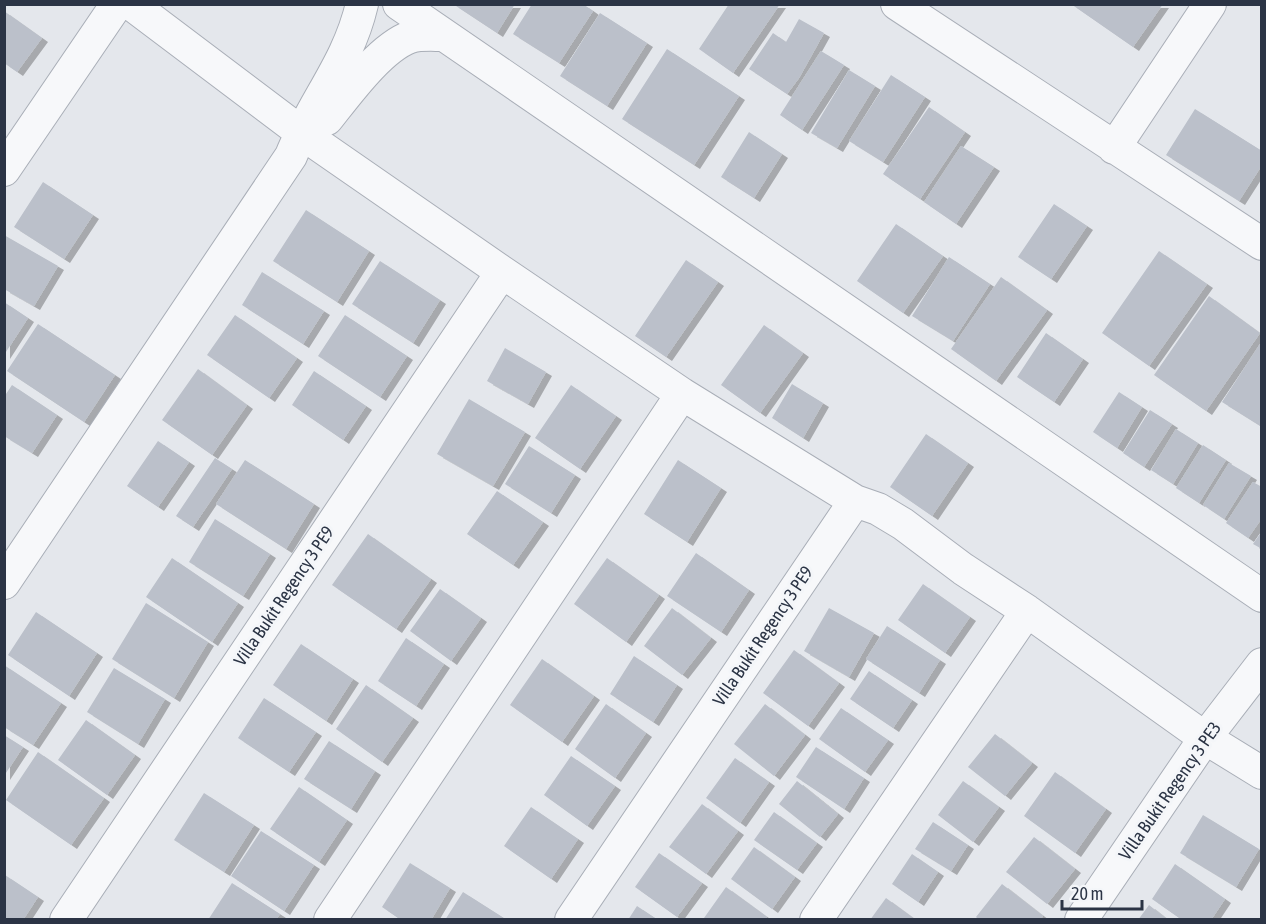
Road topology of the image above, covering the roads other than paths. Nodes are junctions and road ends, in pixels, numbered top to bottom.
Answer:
1 (117, 4) edge
2 (131, 4) edge
3 (362, 4) edge
4 (399, 4) edge
5 (897, 4) edge
6 (1210, 4) edge
7 (442, 35) junction
8 (301, 142) junction
9 (1114, 148) junction
10 (4, 170) edge
11 (1262, 244) edge
12 (502, 272) junction
13 (682, 394) junction
14 (855, 501) junction
15 (4, 583) edge
16 (1262, 596) edge
17 (1027, 611) junction
18 (1262, 664) edge
19 (1205, 738) junction
20 (1262, 773) edge
21 (66, 920) edge
22 (330, 920) edge
23 (571, 920) edge
24 (816, 920) edge
25 (1081, 920) edge

1 - 10 street
2 - 8 street
3 - 8 street
4 - 7 street
5 - 9 street
6 - 9 street
7 - 8 street
7 - 16 street
8 - 12 street
8 - 15 street
9 - 11 street
12 - 13 street
12 - 21 street, Villa Bukit Regency 3 PE9
13 - 14 street
13 - 22 street
14 - 17 street
14 - 23 street, Villa Bukit Regency 3 PE9
17 - 19 street
17 - 24 street
18 - 19 street, Villa Bukit Regency 3 PE3
19 - 20 street
19 - 25 street, Villa Bukit Regency 3 PE3

